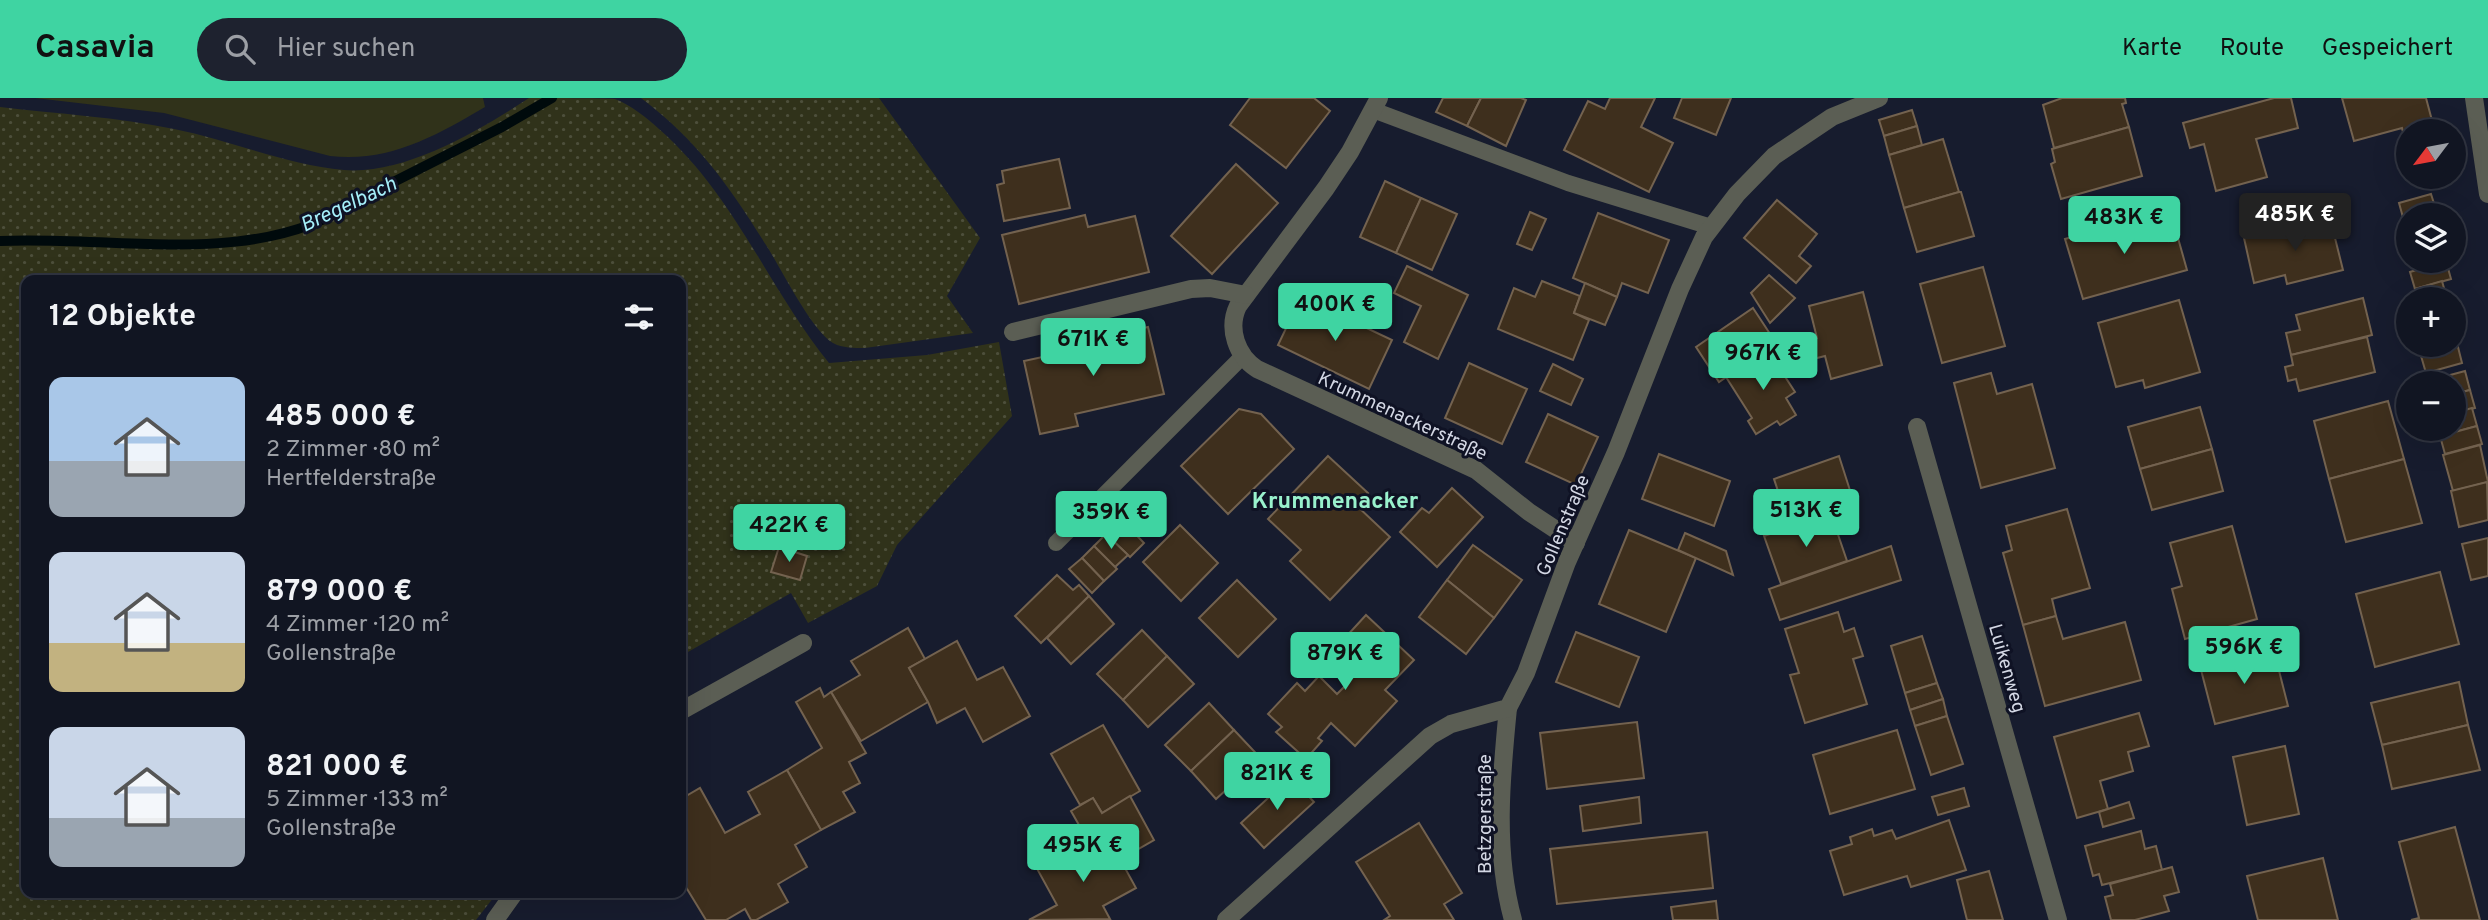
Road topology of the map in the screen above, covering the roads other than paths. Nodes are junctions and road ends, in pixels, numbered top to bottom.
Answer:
1 (1879, 98) edge
2 (2474, 98) edge
3 (1376, 104) edge
4 (2488, 194) edge
5 (1711, 227) junction
6 (1246, 295) junction
7 (1013, 332) dead end
8 (1243, 356) junction
9 (1917, 427) dead end
10 (1056, 542) dead end
11 (1576, 543) junction
12 (803, 643) dead end
13 (686, 708) edge
14 (1508, 708) junction
15 (511, 898) edge
16 (495, 920) edge
17 (1226, 920) edge
18 (1513, 920) edge
19 (2058, 920) edge

1 - 5 street, Gollenstraße
2 - 4 street
3 - 5 lane
3 - 6 street
5 - 11 street, Gollenstraße
6 - 7 street
6 - 8 street
8 - 10 lane
8 - 11 street, Krummenackerstraße
9 - 19 street, Luikenweg
11 - 14 street, Gollenstraße
12 - 13 street
14 - 17 street
14 - 18 street, Betzgerstraße
15 - 16 street

